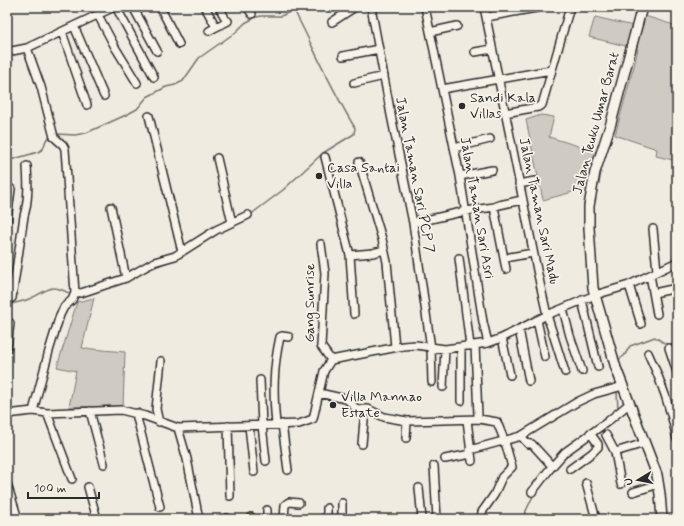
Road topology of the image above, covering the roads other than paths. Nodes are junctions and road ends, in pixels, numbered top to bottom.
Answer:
1 (133, 7) edge
2 (160, 7) edge
3 (205, 7) edge
4 (219, 7) edge
5 (247, 7) edge
6 (355, 7) edge
7 (371, 7) edge
8 (425, 7) edge
9 (484, 7) edge
10 (542, 7) edge
11 (570, 7) edge
12 (642, 7) edge
13 (112, 8) edge
14 (508, 10) edge
15 (252, 14) dead end
16 (98, 15) junction
17 (486, 17) junction
18 (332, 22) dead end
19 (74, 26) junction
20 (457, 26) dead end
21 (216, 27) junction
22 (62, 32) junction
23 (209, 32) dead end
24 (430, 32) junction
25 (179, 44) dead end
26 (27, 48) junction
27 (379, 49) junction
28 (492, 49) junction
29 (157, 51) dead end
30 (7, 52) edge
31 (475, 52) dead end
32 (343, 56) dead end
33 (551, 70) junction
34 (384, 76) junction
35 (154, 77) dead end
36 (499, 79) junction
37 (137, 83) dead end
38 (354, 83) dead end
39 (442, 89) junction
40 (104, 96) dead end
41 (87, 106) dead end
42 (505, 113) junction
43 (149, 116) dead end
44 (490, 139) dead end
45 (454, 148) junction
46 (325, 157) dead end
47 (218, 158) dead end
48 (358, 162) dead end
49 (27, 166) dead end
50 (492, 170) dead end
51 (460, 176) junction
52 (535, 181) dead end
53 (519, 184) junction
54 (11, 189) dead end
55 (522, 200) junction
56 (111, 207) dead end
57 (494, 207) junction
58 (466, 211) junction
59 (248, 215) dead end
60 (7, 220) edge
61 (232, 223) junction
62 (414, 223) junction
63 (653, 228) dead end
64 (321, 244) dead end
65 (384, 250) junction
66 (182, 252) junction
67 (533, 253) junction
68 (350, 255) junction
69 (510, 257) dead end
70 (459, 258) dead end
71 (677, 262) edge
72 (506, 269) dead end
73 (653, 273) junction
74 (126, 278) junction
75 (630, 285) junction
76 (677, 288) edge
77 (654, 293) junction
78 (74, 294) junction
79 (595, 295) junction
80 (9, 299) edge
81 (582, 300) junction
82 (563, 309) junction
83 (354, 314) dead end
84 (657, 314) dead end
85 (547, 315) junction
86 (537, 320) junction
87 (10, 323) dead end
88 (641, 324) dead end
89 (519, 329) junction
90 (289, 336) dead end
91 (502, 338) junction
92 (488, 343) junction
93 (473, 346) junction
94 (395, 347) junction
95 (461, 347) junction
96 (431, 348) junction
97 (669, 348) dead end
98 (7, 349) edge
99 (445, 349) junction
100 (648, 353) dead end
101 (545, 357) dead end
102 (332, 360) junction
103 (161, 361) dead end
104 (598, 367) dead end
105 (582, 371) dead end
106 (565, 372) dead end
107 (677, 372) edge
108 (510, 376) dead end
109 (260, 380) dead end
110 (530, 381) dead end
111 (432, 382) dead end
112 (623, 386) junction
113 (443, 387) dead end
114 (319, 393) junction
115 (461, 401) dead end
116 (630, 403) junction
117 (365, 409) junction
118 (33, 411) junction
119 (90, 411) junction
120 (47, 412) junction
121 (462, 412) dead end
122 (7, 414) edge
123 (137, 414) junction
124 (478, 416) dead end
125 (464, 420) junction
126 (407, 421) junction
127 (159, 422) junction
128 (279, 424) junction
129 (262, 425) junction
130 (228, 426) junction
131 (249, 426) junction
132 (178, 428) junction
133 (590, 433) junction
134 (606, 435) dead end
135 (521, 436) junction
136 (406, 438) dead end
137 (677, 439) edge
138 (505, 442) junction
139 (645, 443) junction
140 (362, 444) dead end
141 (615, 452) junction
142 (471, 455) junction
143 (445, 459) dead end
144 (266, 462) dead end
145 (104, 464) dead end
146 (434, 466) dead end
147 (552, 466) junction
148 (570, 469) dead end
149 (288, 470) dead end
150 (254, 472) dead end
151 (72, 479) dead end
152 (586, 483) dead end
153 (7, 484) edge
154 (621, 484) dead end
155 (659, 484) junction
156 (88, 487) dead end
157 (419, 488) dead end
158 (532, 492) dead end
159 (633, 492) dead end
160 (230, 496) dead end
161 (299, 503) dead end
162 (342, 503) dead end
163 (160, 507) dead end
164 (327, 508) dead end
165 (267, 510) dead end
166 (18, 519) edge
167 (97, 519) edge
168 (199, 519) edge
169 (267, 519) edge
170 (284, 519) edge
171 (327, 519) edge
172 (342, 519) edge
173 (422, 519) edge
174 (437, 519) edge
175 (481, 519) edge
176 (596, 519) edge
177 (662, 519) edge

1 - 29 street
2 - 25 street
3 - 21 street
4 - 21 street
5 - 15 street
6 - 18 street
7 - 27 street, Jalan Taman Sari PCP 7
8 - 24 street, Jalan Taman Sari Asri
9 - 17 street, Jalan Taman Sari Madu
10 - 14 street
11 - 33 street
12 - 79 main road, Jalan Teuku Umar Barat
13 - 16 street
13 - 35 street
14 - 17 street
16 - 19 street
16 - 37 street
17 - 28 street, Jalan Taman Sari Madu
19 - 22 street
19 - 40 street
20 - 24 street
21 - 23 street
22 - 26 street
22 - 41 street
24 - 39 street, Jalan Taman Sari Asri
26 - 30 street
26 - 78 street
27 - 32 street
27 - 34 street, Jalan Taman Sari PCP 7
28 - 31 street
28 - 36 street, Jalan Taman Sari Madu
33 - 36 street
33 - 42 street
34 - 38 street
34 - 62 street, Jalan Taman Sari PCP 7
36 - 39 street
36 - 42 street, Jalan Taman Sari Madu
39 - 45 street, Jalan Taman Sari Asri
42 - 53 street, Jalan Taman Sari Madu
43 - 66 street
44 - 45 street
45 - 51 street, Jalan Taman Sari Asri
46 - 68 street
47 - 61 street
48 - 65 street
49 - 80 street
50 - 51 street
51 - 58 street, Jalan Taman Sari Asri
52 - 53 street
53 - 55 street, Jalan Taman Sari Madu
54 - 60 street
55 - 57 street
55 - 67 street, Jalan Taman Sari Madu
56 - 74 street
57 - 58 street
57 - 72 street
58 - 62 street
58 - 92 street, Jalan Taman Sari Asri
59 - 61 street
61 - 66 street
62 - 96 street, Jalan Taman Sari PCP 7
63 - 73 street
64 - 102 street, Gang Sunrise
65 - 68 street
65 - 94 street
66 - 74 street
67 - 69 street
67 - 85 street, Jalan Taman Sari Madu
68 - 83 street
70 - 93 street
71 - 73 street
73 - 75 street
73 - 77 street
74 - 78 street
75 - 79 street
75 - 88 street
76 - 77 street
77 - 84 street
78 - 118 street
79 - 81 street
79 - 112 main road, Jalan Teuku Umar Barat
81 - 82 street
81 - 104 street
82 - 85 street
82 - 105 street
85 - 86 street
85 - 106 street, Jalan Taman Sari Madu
86 - 89 street
86 - 101 street
87 - 98 street
89 - 91 street
89 - 110 street
90 - 128 street
91 - 92 street
91 - 108 street
92 - 93 street
93 - 95 street
93 - 124 street
94 - 96 street
94 - 102 street
95 - 99 street
95 - 115 street
96 - 99 street
96 - 111 street, Jalan Taman Sari PCP 7
97 - 107 street
99 - 113 street
100 - 137 street
102 - 114 street
103 - 127 street
109 - 129 street
112 - 116 main road, Jalan Teuku Umar Barat
112 - 135 street
114 - 117 street
114 - 128 street
116 - 133 street
116 - 139 main road, Jalan Teuku Umar Barat
117 - 126 street
117 - 140 street
118 - 120 street
118 - 122 street
119 - 120 street
119 - 123 street
119 - 145 street
120 - 151 street
121 - 125 street
123 - 127 street
123 - 163 street
125 - 126 street
125 - 138 street
125 - 142 street
126 - 136 street
127 - 132 street
128 - 129 street
128 - 149 street
129 - 131 street
129 - 144 street
130 - 131 street
130 - 132 street
130 - 160 street
131 - 150 street
132 - 168 street
133 - 147 street
133 - 148 street
134 - 141 street
135 - 138 street
135 - 147 street
138 - 142 street
138 - 175 street
139 - 141 street
139 - 155 main road, Jalan Teuku Umar Barat
141 - 154 street
142 - 143 street
146 - 174 street
147 - 158 street
152 - 176 street
153 - 166 street
155 - 159 street
155 - 177 main road, Jalan Teuku Umar Barat
156 - 167 street
157 - 173 street
161 - 170 street
162 - 172 street
164 - 171 street
165 - 169 street

